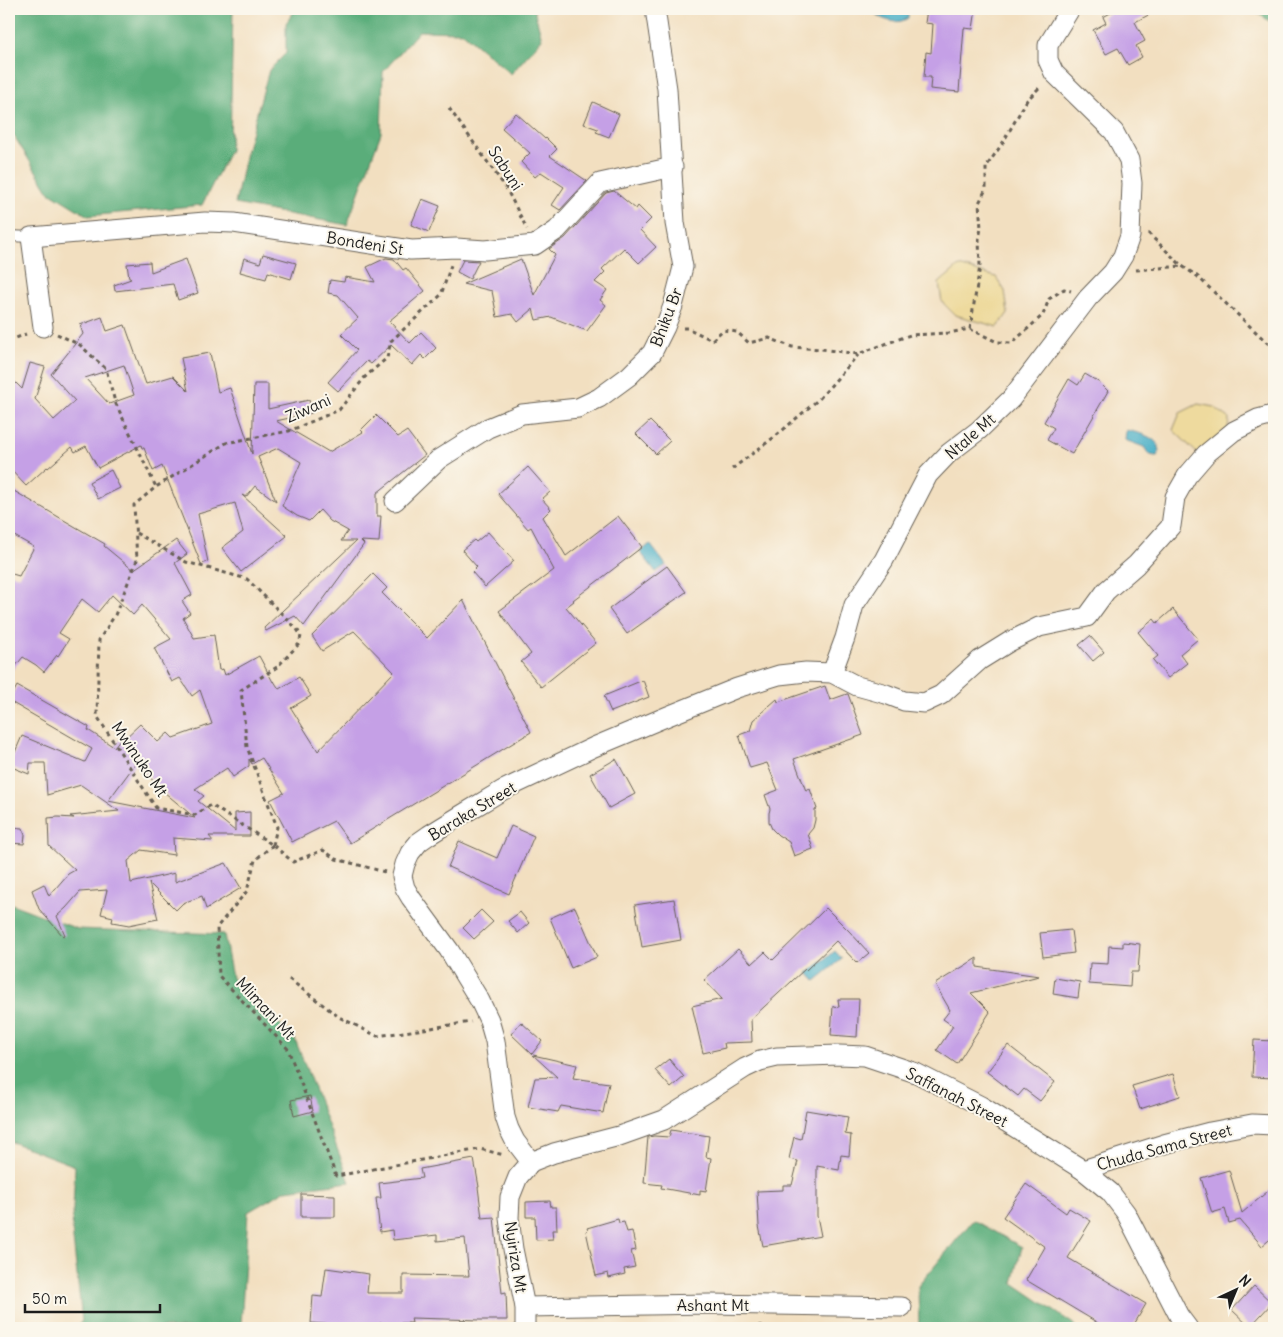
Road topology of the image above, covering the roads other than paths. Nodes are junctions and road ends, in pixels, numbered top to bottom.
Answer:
1 (655, 9) edge
2 (1070, 9) edge
3 (672, 167) junction
4 (9, 236) edge
5 (31, 237) junction
6 (43, 327) road end
7 (1273, 415) dead end
8 (395, 501) dead end
9 (832, 673) junction
10 (1274, 1125) edge
11 (531, 1162) junction
12 (1083, 1170) junction
13 (524, 1307) junction
14 (902, 1307) dead end
15 (525, 1328) edge
16 (1188, 1328) edge

1 - 3 street, Bhiku Br
2 - 9 street, Ntale Mt
3 - 5 street, Bondeni St
3 - 8 street, Bhiku Br
4 - 5 lane
5 - 6 street
7 - 9 street
9 - 11 street, Baraka Street
10 - 12 street, Chuda Sama Street
11 - 12 street, Saffanah Street
11 - 13 street, Nyiriza Mt
12 - 16 street, Saffanah Street
13 - 14 street, Ashant Mt
13 - 15 street, Nyiriza Mt

